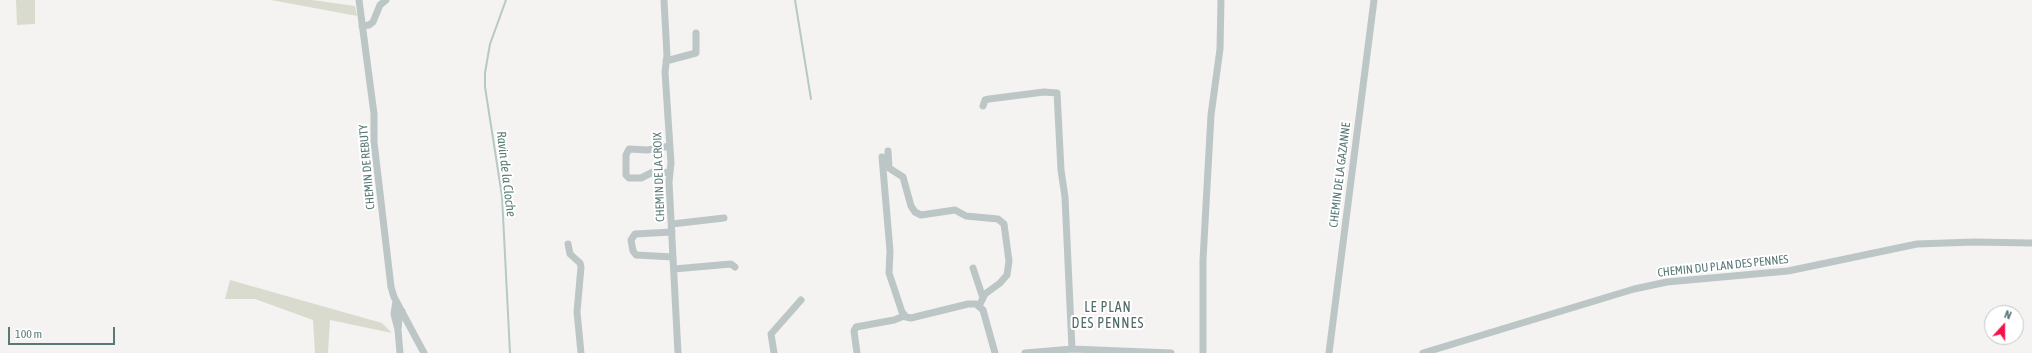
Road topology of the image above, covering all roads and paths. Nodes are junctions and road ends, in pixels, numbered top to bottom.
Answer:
1 (359, 0) edge
2 (386, 0) edge
3 (664, 0) edge
4 (1221, 0) edge
5 (1374, 0) edge
6 (362, 26) junction
7 (696, 33) dead end
8 (666, 61) junction
9 (983, 106) dead end
10 (670, 146) junction
11 (888, 151) dead end
12 (882, 157) dead end
13 (670, 172) junction
14 (724, 218) dead end
15 (672, 224) junction
16 (672, 232) junction
17 (2032, 243) edge
18 (568, 244) dead end
19 (673, 257) junction
20 (735, 267) dead end
21 (973, 268) dead end
22 (674, 269) junction
23 (982, 298) junction
24 (801, 300) dead end
25 (396, 301) junction
26 (979, 306) junction
27 (402, 311) junction
28 (904, 316) junction
29 (398, 330) junction
30 (1072, 349) junction
31 (1058, 351) edge
32 (400, 353) edge
33 (424, 353) edge
34 (581, 353) edge
35 (678, 353) edge
36 (774, 353) edge
37 (856, 353) edge
38 (996, 353) edge
39 (1025, 353) edge
40 (1166, 353) edge
41 (1171, 353) edge
42 (1203, 353) edge
43 (1329, 353) edge
44 (1423, 353) edge

1 - 6 street, CHEMIN DE REBUTY
2 - 6 street
3 - 8 street, CHEMIN DE LA CROIX
4 - 42 street
5 - 43 street, CHEMIN DE LA GAZANNE
6 - 25 street, CHEMIN DE REBUTY
7 - 8 street
8 - 10 street, CHEMIN DE LA CROIX
9 - 30 street
10 - 13 street, CHEMIN DE LA CROIX
10 - 13 street
11 - 23 street
12 - 28 street
13 - 15 street, CHEMIN DE LA CROIX
14 - 15 street
15 - 16 street, CHEMIN DE LA CROIX
16 - 19 street, CHEMIN DE LA CROIX
16 - 19 street
17 - 44 street, CHEMIN DU PLAN DES PENNES
18 - 34 street
19 - 22 street, CHEMIN DE LA CROIX
20 - 22 street
21 - 23 street
22 - 35 street, CHEMIN DE LA CROIX
23 - 26 street
24 - 36 street
25 - 27 street
25 - 29 street, CHEMIN DE REBUTY
26 - 28 street
26 - 38 street
27 - 29 street, CHEMIN DE REBUTY
27 - 33 street
28 - 37 street
29 - 32 street, CHEMIN DE REBUTY
30 - 31 street
30 - 40 street
31 - 39 street
40 - 41 street

